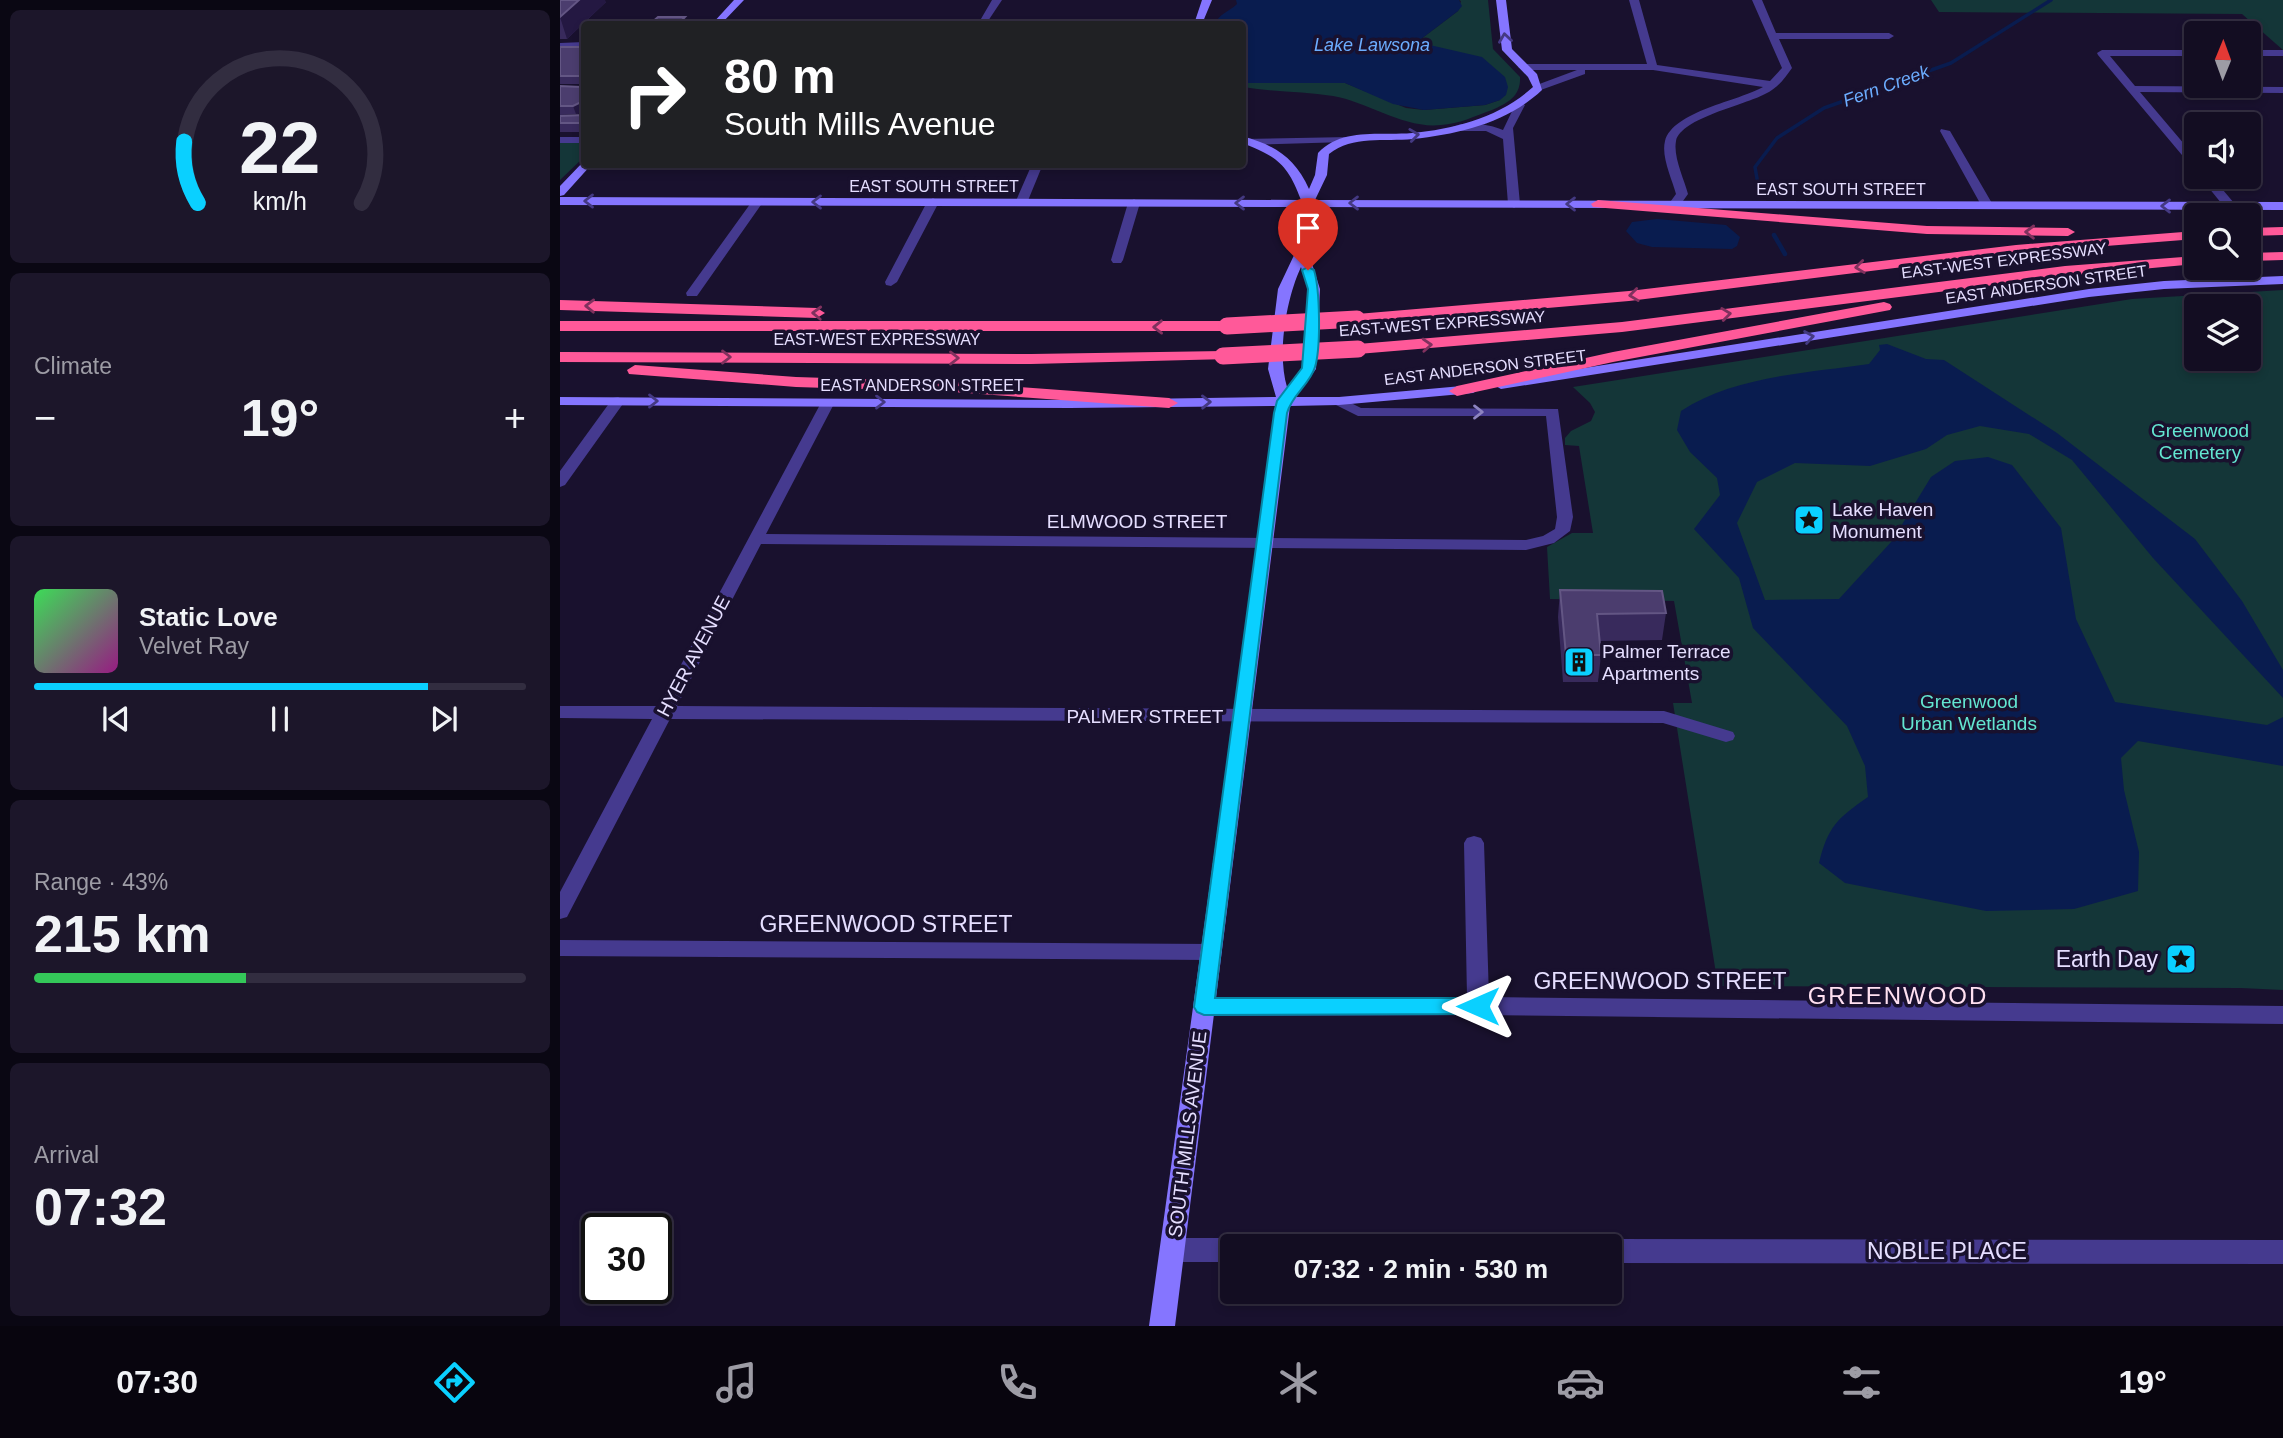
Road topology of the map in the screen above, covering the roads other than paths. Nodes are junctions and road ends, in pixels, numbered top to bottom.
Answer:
1 (739, 0) edge
2 (997, 0) edge
3 (1207, 0) edge
4 (1501, 0) edge
5 (1634, 0) edge
6 (1757, 0) edge
7 (719, 21) edge
8 (984, 21) edge
9 (1199, 21) edge
10 (1773, 36) junction
11 (1889, 36) dead end
12 (560, 46) edge
13 (581, 46) edge
14 (2184, 53) edge
15 (2261, 53) edge
16 (2283, 53) edge
17 (1523, 66) junction
18 (1619, 67) junction
19 (1653, 67) junction
20 (1773, 85) junction
21 (1538, 88) junction
22 (2133, 89) junction
23 (2283, 90) edge
24 (1520, 105) junction
25 (1456, 128) junction
26 (1945, 131) dead end
27 (1509, 137) junction
28 (1346, 139) junction
29 (560, 140) edge
30 (581, 140) edge
31 (1246, 141) edge
32 (1246, 141) edge
33 (2184, 151) edge
34 (582, 168) edge
35 (1036, 168) edge
36 (2216, 189) edge
37 (560, 193) edge
38 (1514, 199) junction
39 (560, 201) edge
40 (757, 202) junction
41 (933, 202) junction
42 (1021, 202) junction
43 (1134, 203) junction
44 (1308, 203) junction
45 (2228, 203) edge
46 (1598, 204) junction
47 (1674, 205) junction
48 (1987, 205) junction
49 (2184, 206) edge
50 (2261, 206) edge
51 (2283, 206) edge
52 (2283, 231) edge
53 (2261, 232) edge
54 (2184, 235) edge
55 (2184, 236) edge
56 (1303, 251) junction
57 (2283, 256) edge
58 (2261, 257) edge
59 (1117, 260) dead end
60 (2184, 261) edge
61 (2064, 271) junction
62 (2283, 280) edge
63 (891, 282) dead end
64 (692, 293) dead end
65 (560, 305) edge
66 (560, 326) edge
67 (1056, 327) junction
68 (560, 356) edge
69 (560, 364) edge
70 (1457, 391) junction
71 (560, 401) edge
72 (618, 401) junction
73 (1284, 401) junction
74 (1339, 401) junction
75 (828, 402) junction
76 (1169, 403) junction
77 (560, 482) edge
78 (754, 540) junction
79 (1265, 543) junction
80 (560, 712) edge
81 (663, 713) junction
82 (1243, 717) junction
83 (1726, 736) dead end
84 (1474, 843) dead end
85 (560, 911) edge
86 (560, 948) edge
87 (1211, 952) junction
88 (1478, 1006) junction
89 (1204, 1007) junction
90 (2283, 1015) edge
91 (1172, 1250) junction
92 (1220, 1250) edge
93 (1622, 1251) edge
94 (2283, 1252) edge
95 (1162, 1326) edge

1 - 7 main road
2 - 8 street
3 - 9 main road
17 -> 4 main road
5 - 19 street
6 - 10 street
10 - 11 street
10 - 20 street
12 - 13 street
14 - 22 street
15 - 16 street
17 - 18 street
17 - 21 main road
18 - 19 street
18 - 21 street
19 - 20 street
20 - 47 street
21 - 24 main road
22 - 23 street
22 - 33 street
24 - 25 main road
24 - 27 street
25 - 27 street
28 -> 25 main road
26 - 48 street
27 - 38 street
28 - 31 street
28 - 44 main road, SOUTH MILLS AVENUE
29 - 30 street
32 - 44 main road
34 - 37 main road
35 - 42 street
36 - 45 street
38 -> 44 main road, EAST SOUTH STREET
46 -> 38 main road, EAST SOUTH STREET
40 -> 39 main road, EAST SOUTH STREET
41 -> 40 main road, EAST SOUTH STREET
40 - 64 street
41 - 42 main road, EAST SOUTH STREET
41 - 63 street
42 - 43 main road, EAST SOUTH STREET
44 -> 43 main road, EAST SOUTH STREET
43 - 59 street
44 - 56 main road, SOUTH MILLS AVENUE
46 - 47 main road, EAST SOUTH STREET
54 -> 46 highway
47 - 48 main road, EAST SOUTH STREET
49 -> 48 main road, EAST SOUTH STREET
50 - 51 main road, EAST SOUTH STREET
52 - 53 highway
55 -> 67 highway, EAST-WEST EXPRESSWAY, bridge
56 - 73 main road, SOUTH MILLS AVENUE
56 - 73 main road, SOUTH MILLS AVENUE
57 - 58 highway
60 - 61 highway, EAST-WEST EXPRESSWAY
68 -> 61 highway, EAST-WEST EXPRESSWAY, bridge
61 - 70 highway
70 -> 62 main road, EAST ANDERSON STREET
67 -> 65 highway
66 - 67 highway, EAST-WEST EXPRESSWAY
69 - 76 highway
70 - 74 main road, EAST ANDERSON STREET
71 - 72 main road, EAST ANDERSON STREET
72 -> 75 main road, EAST ANDERSON STREET
72 - 77 street
73 - 74 main road, EAST ANDERSON STREET
76 -> 73 main road, EAST ANDERSON STREET
73 - 79 main road, SOUTH MILLS AVENUE
74 -> 79 street, ELMWOOD STREET
75 -> 76 main road, EAST ANDERSON STREET
75 - 78 street, HYER AVENUE
78 - 79 street, ELMWOOD STREET
78 - 81 street, HYER AVENUE
79 - 82 main road, SOUTH MILLS AVENUE
80 - 81 street, PALMER STREET
81 - 82 street, PALMER STREET
81 - 85 street, HYER AVENUE
82 - 83 street, PALMER STREET
82 - 87 main road, SOUTH MILLS AVENUE
84 - 88 street
86 - 87 street, GREENWOOD STREET
87 - 89 main road, SOUTH MILLS AVENUE
88 - 89 street, GREENWOOD STREET
88 - 90 street, GREENWOOD STREET
89 - 91 main road, SOUTH MILLS AVENUE
91 - 92 street
91 - 95 main road, SOUTH MILLS AVENUE
93 - 94 street, NOBLE PLACE

